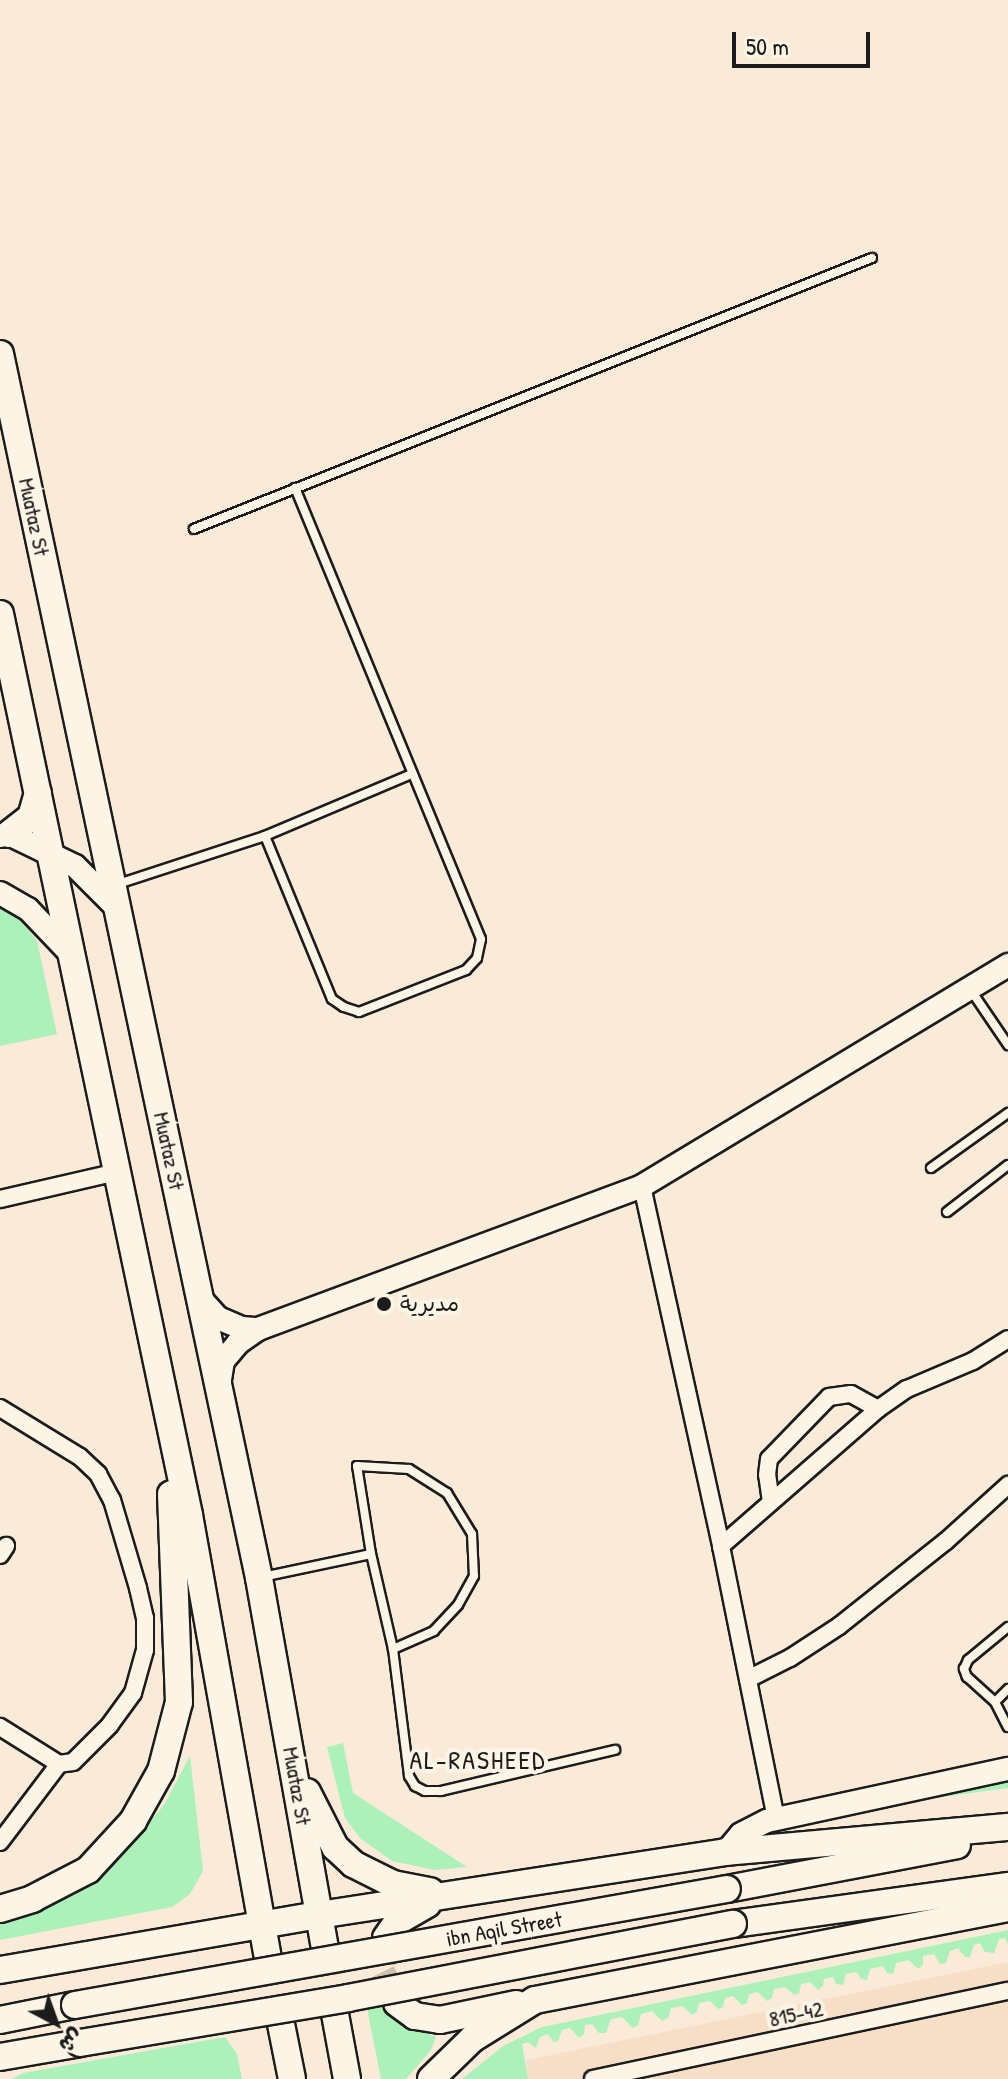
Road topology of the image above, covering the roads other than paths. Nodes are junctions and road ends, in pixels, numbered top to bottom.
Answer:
1 (872, 258) dead end
2 (0, 354) edge
3 (11, 459) edge
4 (295, 488) junction
5 (194, 529) dead end
6 (2, 624) edge
7 (0, 665) edge
8 (412, 774) junction
9 (38, 793) junction
10 (4, 835) edge
11 (265, 836) junction
12 (50, 853) junction
13 (0, 893) edge
14 (115, 897) junction
15 (70, 953) junction
16 (1008, 965) edge
17 (969, 987) junction
18 (1008, 1045) edge
19 (1008, 1113) edge
20 (1008, 1165) edge
21 (931, 1168) dead end
22 (117, 1172) junction
23 (642, 1186) junction
24 (0, 1199) edge
25 (947, 1212) dead end
26 (201, 1299) junction
27 (258, 1329) junction
28 (1008, 1339) edge
29 (219, 1386) junction
30 (165, 1403) junction
31 (0, 1408) edge
32 (878, 1409) junction
33 (1008, 1485) edge
34 (771, 1502) junction
35 (721, 1546) junction
36 (371, 1554) junction
37 (259, 1578) junction
38 (1008, 1627) edge
39 (393, 1649) junction
40 (748, 1679) junction
41 (1008, 1689) edge
42 (995, 1702) junction
43 (0, 1727) edge
44 (1008, 1727) edge
45 (615, 1750) dead end
46 (292, 1760) junction
47 (59, 1764) junction
48 (1008, 1769) edge
49 (776, 1819) junction
50 (1008, 1827) edge
51 (1008, 1835) edge
52 (0, 1842) edge
53 (726, 1852) junction
54 (1008, 1886) edge
55 (449, 1895) junction
56 (1008, 1908) edge
57 (0, 1909) edge
58 (319, 1915) junction
59 (262, 1925) junction
60 (386, 1938) dead end
61 (325, 1950) tunnel mouth
62 (268, 1960) tunnel mouth
63 (0, 1970) edge
64 (1008, 1991) edge
65 (535, 2000) junction
66 (397, 2003) tunnel mouth
67 (335, 2014) tunnel mouth
68 (0, 2020) edge
69 (281, 2024) tunnel mouth
70 (36, 2050) junction
71 (0, 2057) edge
72 (0, 2066) edge
73 (292, 2079) edge
74 (347, 2079) edge
75 (431, 2079) edge
76 (593, 2079) edge

1 - 4 lane
2 - 3 main road, Muataz St
3 - 14 main road, Muataz St
4 - 5 lane
4 - 8 lane
6 - 7 main road
6 - 9 main road
8 - 11 lane
8 - 11 lane
9 - 10 main road
9 - 12 main road
10 - 12 street
11 - 14 lane
12 - 14 street
12 - 15 main road
13 - 15 street
14 - 26 main road, Muataz St
15 - 22 main road
16 - 17 street
17 - 18 lane
17 - 23 street
19 - 21 lane
20 - 25 lane
22 - 24 street
22 - 30 main road
23 - 27 street
23 - 35 street
26 - 27 street
26 - 29 main road, Muataz St
27 - 29 street
28 - 32 street
29 - 37 main road, Muataz St
30 - 57 main road
30 - 59 main road
31 - 47 street
32 - 34 street
32 - 34 street
33 - 40 street
34 - 35 street
35 - 40 street
36 - 37 lane
36 - 39 lane
36 - 39 lane
37 - 46 main road, Muataz St
38 - 42 lane
39 - 45 lane
40 - 49 street
41 - 42 lane
42 - 44 lane
43 - 47 street
46 - 55 main road
46 - 58 main road, Muataz St
47 - 52 street
48 - 49 street
49 - 53 street
50 - 53 main road
51 - 68 main road, ibn Aqil Street, bridge
53 - 55 main road
54 - 70 main road, ibn Aqil Street, bridge
55 - 58 main road
55 - 60 main road
56 - 65 main road
58 - 59 main road
58 - 61 main road, Muataz St
59 - 62 main road
59 - 63 main road
64 - 76 street, 815-42
65 - 66 main road
65 - 75 main road
67 - 74 main road
69 - 73 main road
70 - 71 main road, ibn Aqil Street
70 - 72 main road

